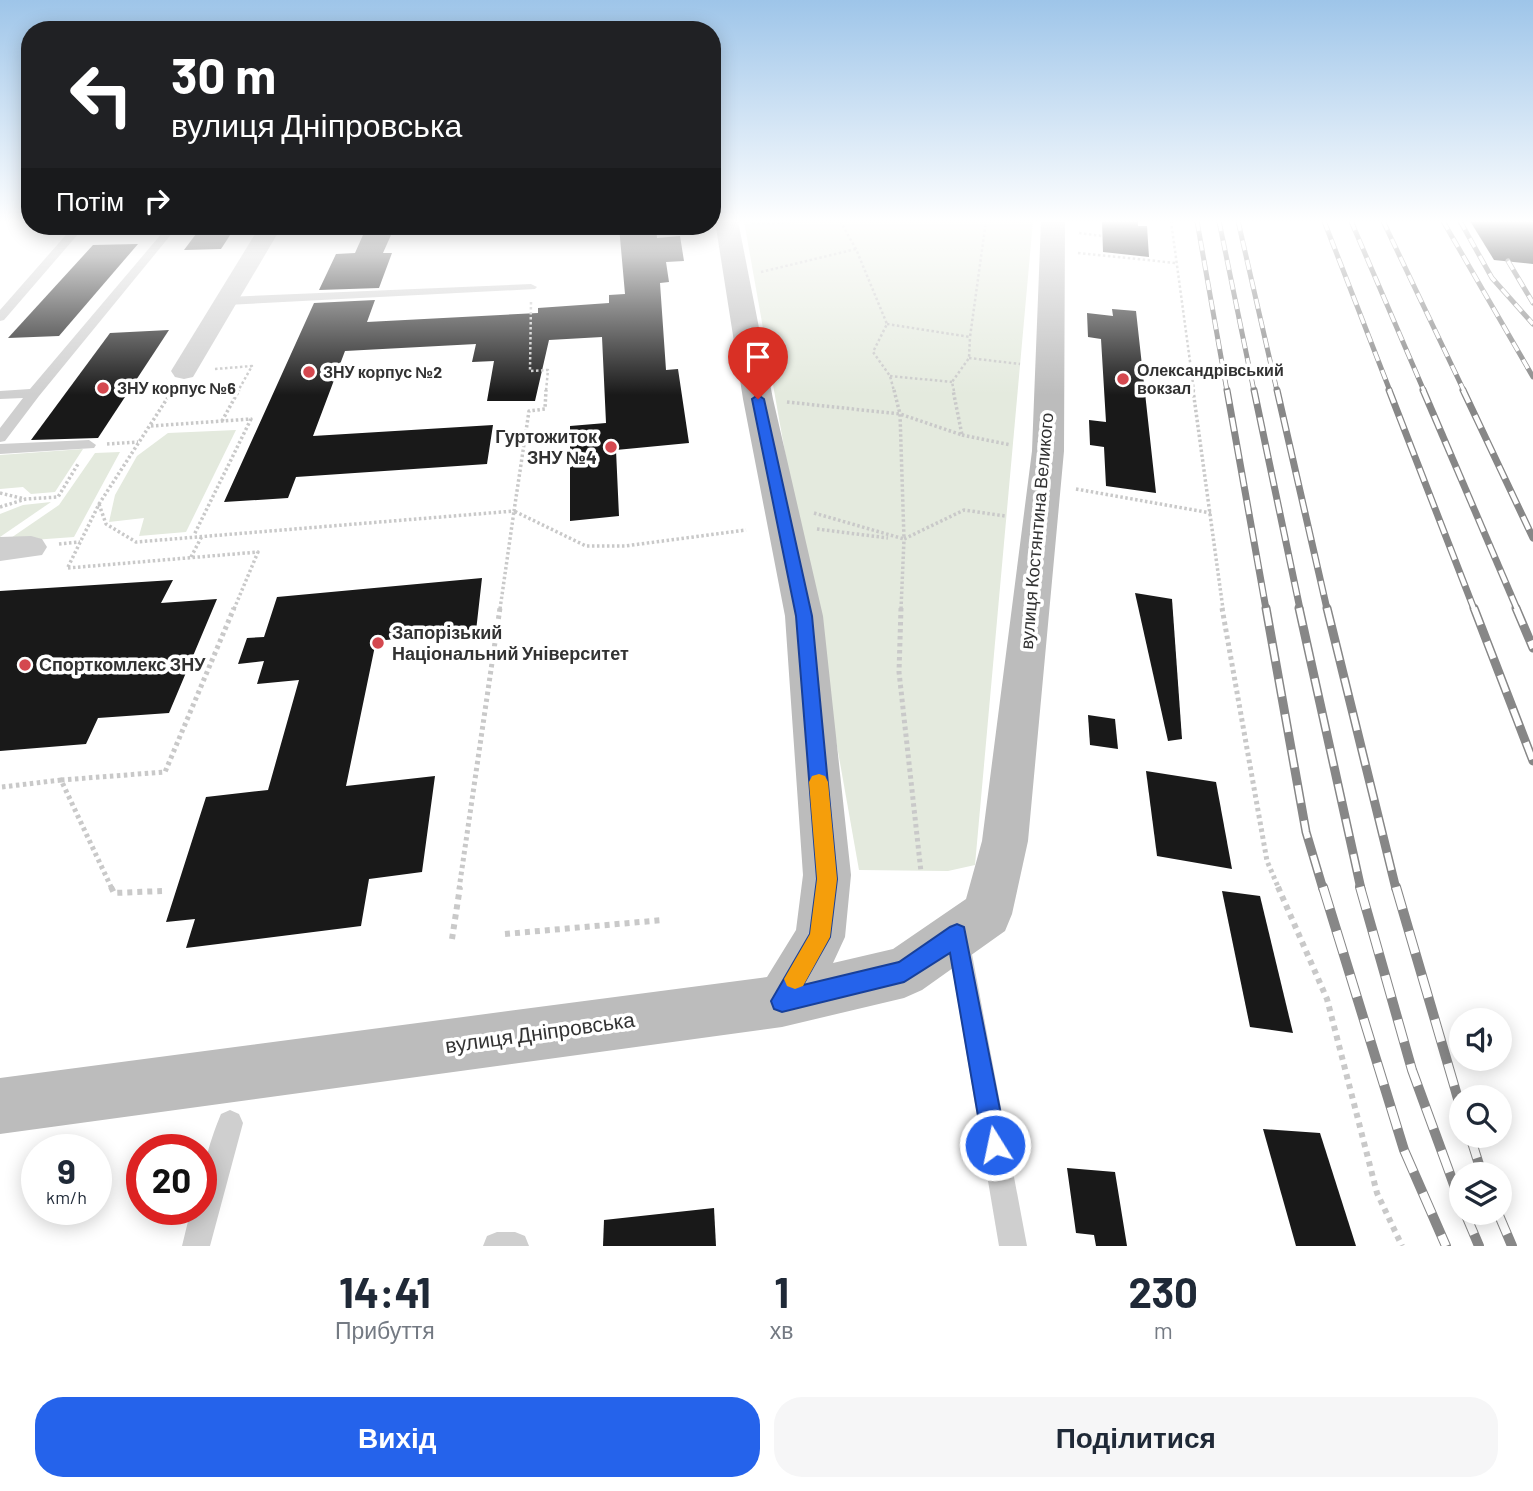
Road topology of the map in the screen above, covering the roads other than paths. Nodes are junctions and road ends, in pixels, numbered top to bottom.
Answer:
1 (33, 279) edge
2 (129, 279) edge
3 (239, 279) edge
4 (736, 279) edge
5 (1059, 279) edge
6 (531, 287) road end
7 (226, 301) junction
8 (0, 317) edge
9 (184, 371) road end
10 (34, 393) junction
11 (0, 395) edge
12 (0, 438) edge
13 (89, 445) road end
14 (0, 449) edge
15 (1005, 841) joint
16 (957, 935) junction
17 (782, 1001) junction
18 (0, 1105) edge
19 (230, 1123) dead end
20 (195, 1246) edge
21 (497, 1246) edge
22 (515, 1246) edge
23 (1013, 1246) edge

1 - 8 lane
2 - 10 lane
3 - 7 street
4 - 17 street
5 - 15 street, вулиця Костянтина Великого
6 - 7 lane
7 - 9 street
10 - 11 lane
10 - 12 lane
13 - 14 lane
15 - 16 street, вулиця Дніпровська
16 - 17 street, вулиця Дніпровська
16 - 23 lane
17 - 18 street, вулиця Дніпровська
19 - 20 lane
21 - 22 lane

